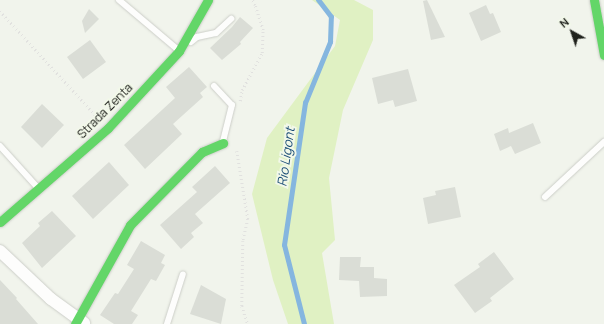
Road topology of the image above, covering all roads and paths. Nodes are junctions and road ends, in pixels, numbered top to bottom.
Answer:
1 (119, 0) edge
2 (208, 0) edge
3 (252, 0) edge
4 (594, 0) edge
5 (0, 12) edge
6 (231, 19) dead end
7 (179, 50) junction
8 (604, 55) edge
9 (214, 86) dead end
10 (240, 104) dead end
11 (108, 128) junction
12 (604, 142) edge
13 (223, 143) joint
14 (0, 146) edge
15 (237, 148) dead end
16 (39, 189) junction
17 (545, 197) dead end
18 (0, 222) edge
19 (0, 251) edge
20 (183, 274) dead end
21 (79, 323) edge
22 (167, 324) edge
23 (248, 324) edge

1 - 7 lane
2 - 7 street, Strada Zenta
3 - 10 path
4 - 8 street
5 - 11 path
6 - 7 lane
7 - 11 street, Strada Zenta
9 - 13 lane
11 - 16 street, Strada Zenta
12 - 17 lane
13 - 21 street
14 - 16 lane
15 - 23 path
16 - 18 street, Strada Zenta
19 - 21 street
20 - 22 lane

